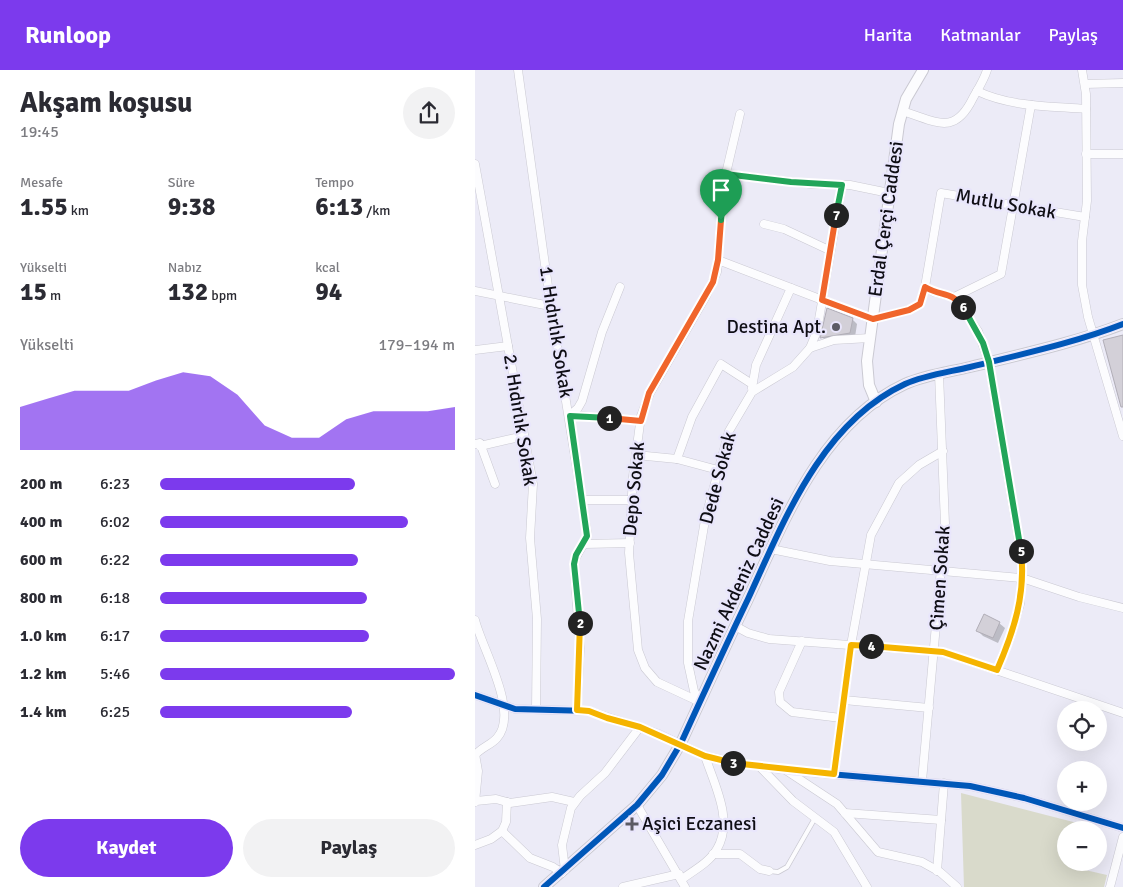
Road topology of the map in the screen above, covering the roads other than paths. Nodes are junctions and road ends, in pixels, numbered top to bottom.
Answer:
1 (518, 70) edge
2 (923, 70) edge
3 (987, 70) edge
4 (1082, 70) edge
5 (1123, 83) edge
6 (1085, 84) junction
7 (977, 91) junction
8 (1031, 105) junction
9 (1086, 109) junction
10 (902, 111) junction
11 (741, 114) dead end
12 (1086, 154) junction
13 (1123, 154) edge
14 (475, 164) edge
15 (725, 174) junction
16 (842, 185) junction
17 (889, 193) junction
18 (1013, 205) junction
19 (1085, 217) junction
20 (764, 224) dead end
21 (829, 250) junction
22 (718, 260) junction
23 (620, 286) dead end
24 (925, 287) junction
25 (791, 288) junction
26 (475, 291) edge
27 (500, 296) junction
28 (954, 296) junction
29 (822, 300) junction
30 (551, 306) junction
31 (873, 319) junction
32 (1123, 324) edge
33 (1094, 334) junction
34 (870, 338) junction
35 (509, 346) junction
36 (810, 348) junction
37 (475, 350) edge
38 (989, 362) junction
39 (939, 374) junction
40 (752, 388) junction
41 (876, 402) junction
42 (570, 416) junction
43 (641, 421) junction
44 (524, 436) junction
45 (1123, 436) edge
46 (478, 445) edge
47 (943, 451) junction
48 (635, 456) junction
49 (677, 459) junction
50 (718, 470) junction
51 (495, 484) dead end
52 (582, 500) junction
53 (632, 500) junction
54 (629, 543) junction
55 (585, 544) junction
56 (771, 549) junction
57 (865, 564) junction
58 (942, 572) junction
59 (1022, 578) junction
60 (1123, 608) edge
61 (475, 620) edge
62 (735, 626) junction
63 (802, 641) junction
64 (851, 645) junction
65 (935, 651) junction
66 (997, 670) junction
67 (475, 694) edge
68 (843, 700) junction
69 (700, 702) junction
70 (504, 706) junction
71 (929, 708) junction
72 (537, 709) junction
73 (577, 710) junction
74 (1123, 713) edge
75 (841, 718) junction
76 (640, 727) junction
77 (680, 745) junction
78 (475, 754) edge
79 (705, 756) junction
80 (760, 767) junction
81 (786, 770) junction
82 (834, 774) junction
83 (922, 781) junction
84 (944, 783) junction
85 (475, 802) edge
86 (507, 802) junction
87 (574, 802) junction
88 (637, 805) junction
89 (845, 813) junction
90 (815, 818) junction
91 (941, 820) junction
92 (1123, 828) edge
93 (502, 831) junction
94 (1123, 837) edge
95 (475, 845) edge
96 (713, 854) junction
97 (937, 870) junction
98 (769, 871) joint
99 (564, 872) junction
100 (682, 880) edge
101 (544, 887) edge
102 (623, 887) edge
103 (867, 887) edge
104 (957, 887) edge
105 (1110, 887) edge

1 - 30 street, 1. Hıdırlık Sokak
2 - 10 street, Erdal Çerçi Caddesi
3 - 7 street
4 - 6 street
5 - 6 street
6 - 9 street
7 - 8 street
7 - 10 street
8 - 9 street
8 - 18 street
9 - 12 street
10 - 17 street, Erdal Çerçi Caddesi
11 - 15 street, Depo Sokak
12 - 13 street
12 - 19 street
14 - 27 street, 2. Hıdırlık Sokak
15 - 16 street
15 - 22 street, Depo Sokak
16 - 17 street
16 - 21 street
17 - 31 street, Erdal Çerçi Caddesi
18 - 19 street, Mutlu Sokak
18 - 24 street, Mutlu Sokak
18 - 28 street
19 - 33 street
20 - 21 street
21 - 29 street
22 - 25 street
22 - 43 street, Depo Sokak
23 - 42 street
24 - 28 street
24 - 31 street, Mutlu Sokak
25 - 29 street
25 - 40 street
26 - 27 street
27 - 30 street
27 - 35 street, 2. Hıdırlık Sokak
28 - 38 street
29 - 31 street
29 - 36 street
30 - 42 street, 1. Hıdırlık Sokak
31 - 34 street, Erdal Çerçi Caddesi
32 - 33 street, Nazmi Akdeniz Caddesi
33 - 38 street, Nazmi Akdeniz Caddesi
33 - 45 street
34 - 36 street, Dede Sokak
34 - 41 street, Erdal Çerçi Caddesi
35 - 37 street
35 - 44 street, 2. Hıdırlık Sokak
36 - 40 street, Dede Sokak
38 - 39 street, Nazmi Akdeniz Caddesi
38 - 59 street
39 - 41 street, Nazmi Akdeniz Caddesi
39 - 47 street, Çimen Sokak
40 - 49 street
40 - 50 street, Dede Sokak
41 - 56 street, Nazmi Akdeniz Caddesi
42 - 43 street
42 - 52 street, 1. Hıdırlık Sokak
43 - 48 street, Depo Sokak
44 - 46 street
44 - 72 street, 2. Hıdırlık Sokak
46 - 51 street
47 - 57 street
47 - 58 street, Çimen Sokak
48 - 49 street
48 - 53 street, Depo Sokak
49 - 50 street
50 - 69 street, Dede Sokak
52 - 53 street
52 - 55 street, 1. Hıdırlık Sokak
53 - 54 street, Depo Sokak
54 - 55 street
54 - 69 street, Depo Sokak
55 - 73 street, 1. Hıdırlık Sokak
56 - 57 street
56 - 62 street, Nazmi Akdeniz Caddesi
57 - 58 street
57 - 64 street
58 - 59 street
58 - 65 street, Çimen Sokak
59 - 60 street
59 - 66 street
61 - 70 street
62 - 63 street
62 - 69 street, Nazmi Akdeniz Caddesi
63 - 64 street
63 - 75 street
64 - 65 street
64 - 68 street
65 - 66 street
65 - 71 street, Çimen Sokak
66 - 74 street
67 - 70 street
68 - 71 street
68 - 75 street
69 - 77 street, Nazmi Akdeniz Caddesi
70 - 72 street
70 - 78 street
71 - 83 street, Çimen Sokak
72 - 73 street
73 - 76 street
75 - 82 street
76 - 77 street
76 - 87 street
77 - 79 street
77 - 88 street, Nazmi Akdeniz Caddesi
78 - 85 street
79 - 80 street
79 - 96 street
80 - 81 street
80 - 90 street
81 - 82 street
81 - 89 street
82 - 83 street
83 - 84 street
84 - 91 street
84 - 92 street
85 - 86 street
86 - 87 street
86 - 93 street
87 - 99 street
88 - 99 street, Nazmi Akdeniz Caddesi
88 - 100 street
89 - 91 street
89 - 97 street
90 - 98 lane
90 - 103 street
91 - 97 street
93 - 95 street
93 - 99 street
94 - 105 street
96 - 98 street
96 - 100 street
97 - 104 street
99 - 101 street, Nazmi Akdeniz Caddesi
100 - 102 street

